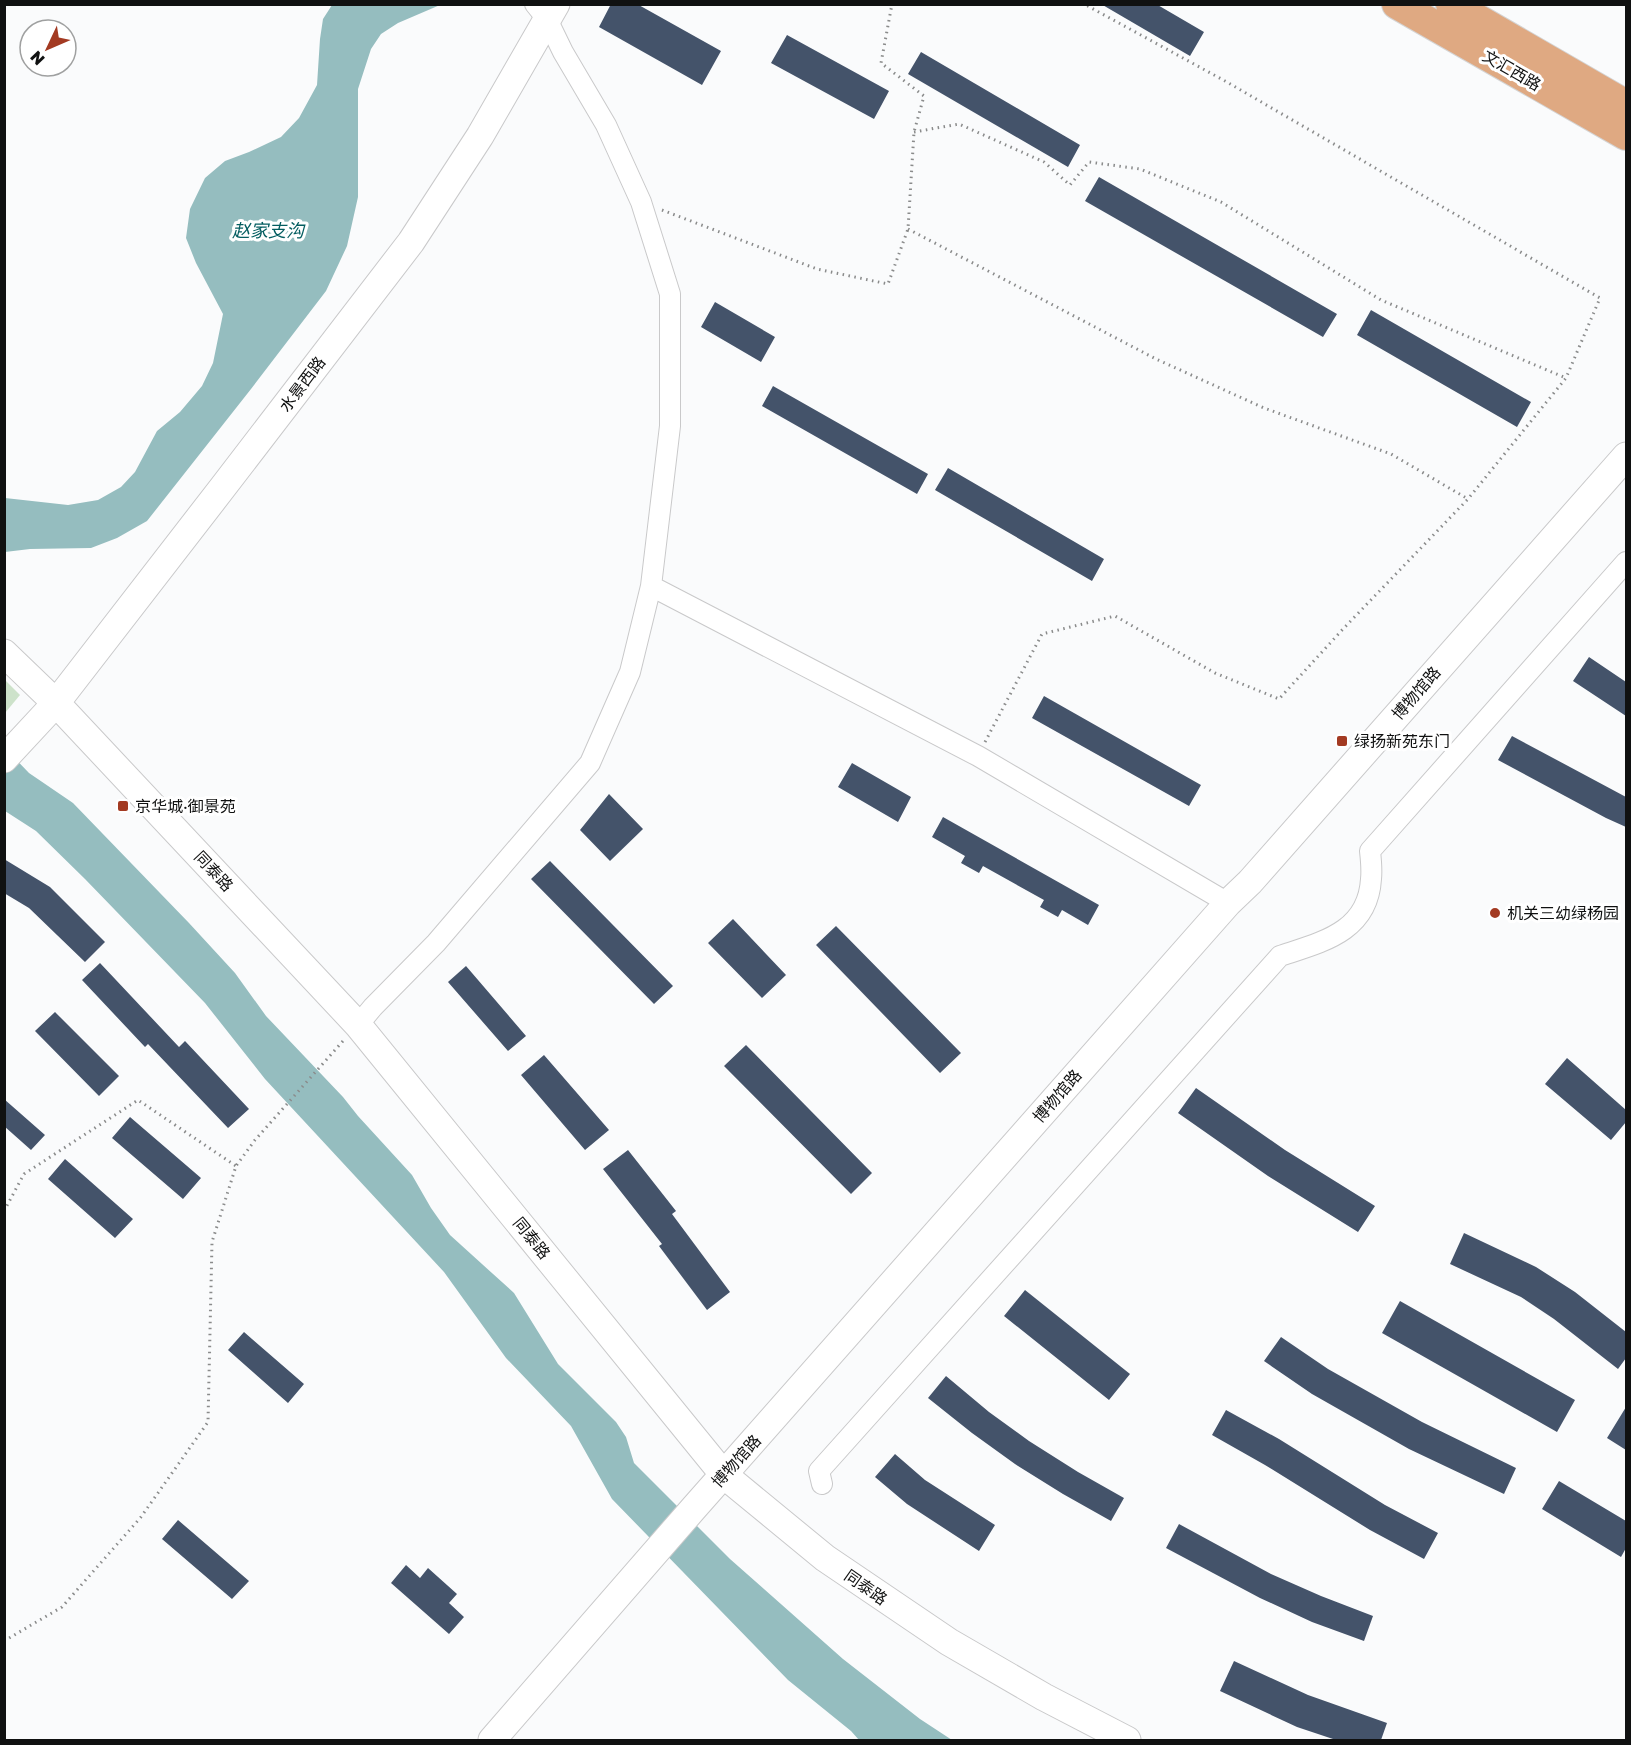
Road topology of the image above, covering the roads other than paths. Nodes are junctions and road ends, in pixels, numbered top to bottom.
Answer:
1 (1397, 4) edge
2 (1451, 4) edge
3 (546, 9) edge
4 (1626, 105) edge
5 (1626, 135) edge
6 (1626, 456) edge
7 (1626, 562) edge
8 (651, 586) junction
9 (4, 653) edge
10 (56, 703) junction
11 (12, 751) edge
12 (1227, 903) junction
13 (358, 1025) junction
14 (724, 1475) junction
15 (822, 1484) dead end
16 (492, 1740) edge
17 (1127, 1740) edge

1 - 5 main road, 文汇西路
2 - 4 main road, 文汇西路
3 - 8 street
3 - 10 street, 水景西路
6 - 12 street, 博物馆路
7 - 15 street
8 - 12 street
8 - 13 street
9 - 10 street, 同泰路
10 - 11 street, 水景西路
10 - 13 street, 同泰路
12 - 14 street, 博物馆路
13 - 14 street, 同泰路
14 - 16 street, 博物馆路
14 - 17 street, 同泰路

